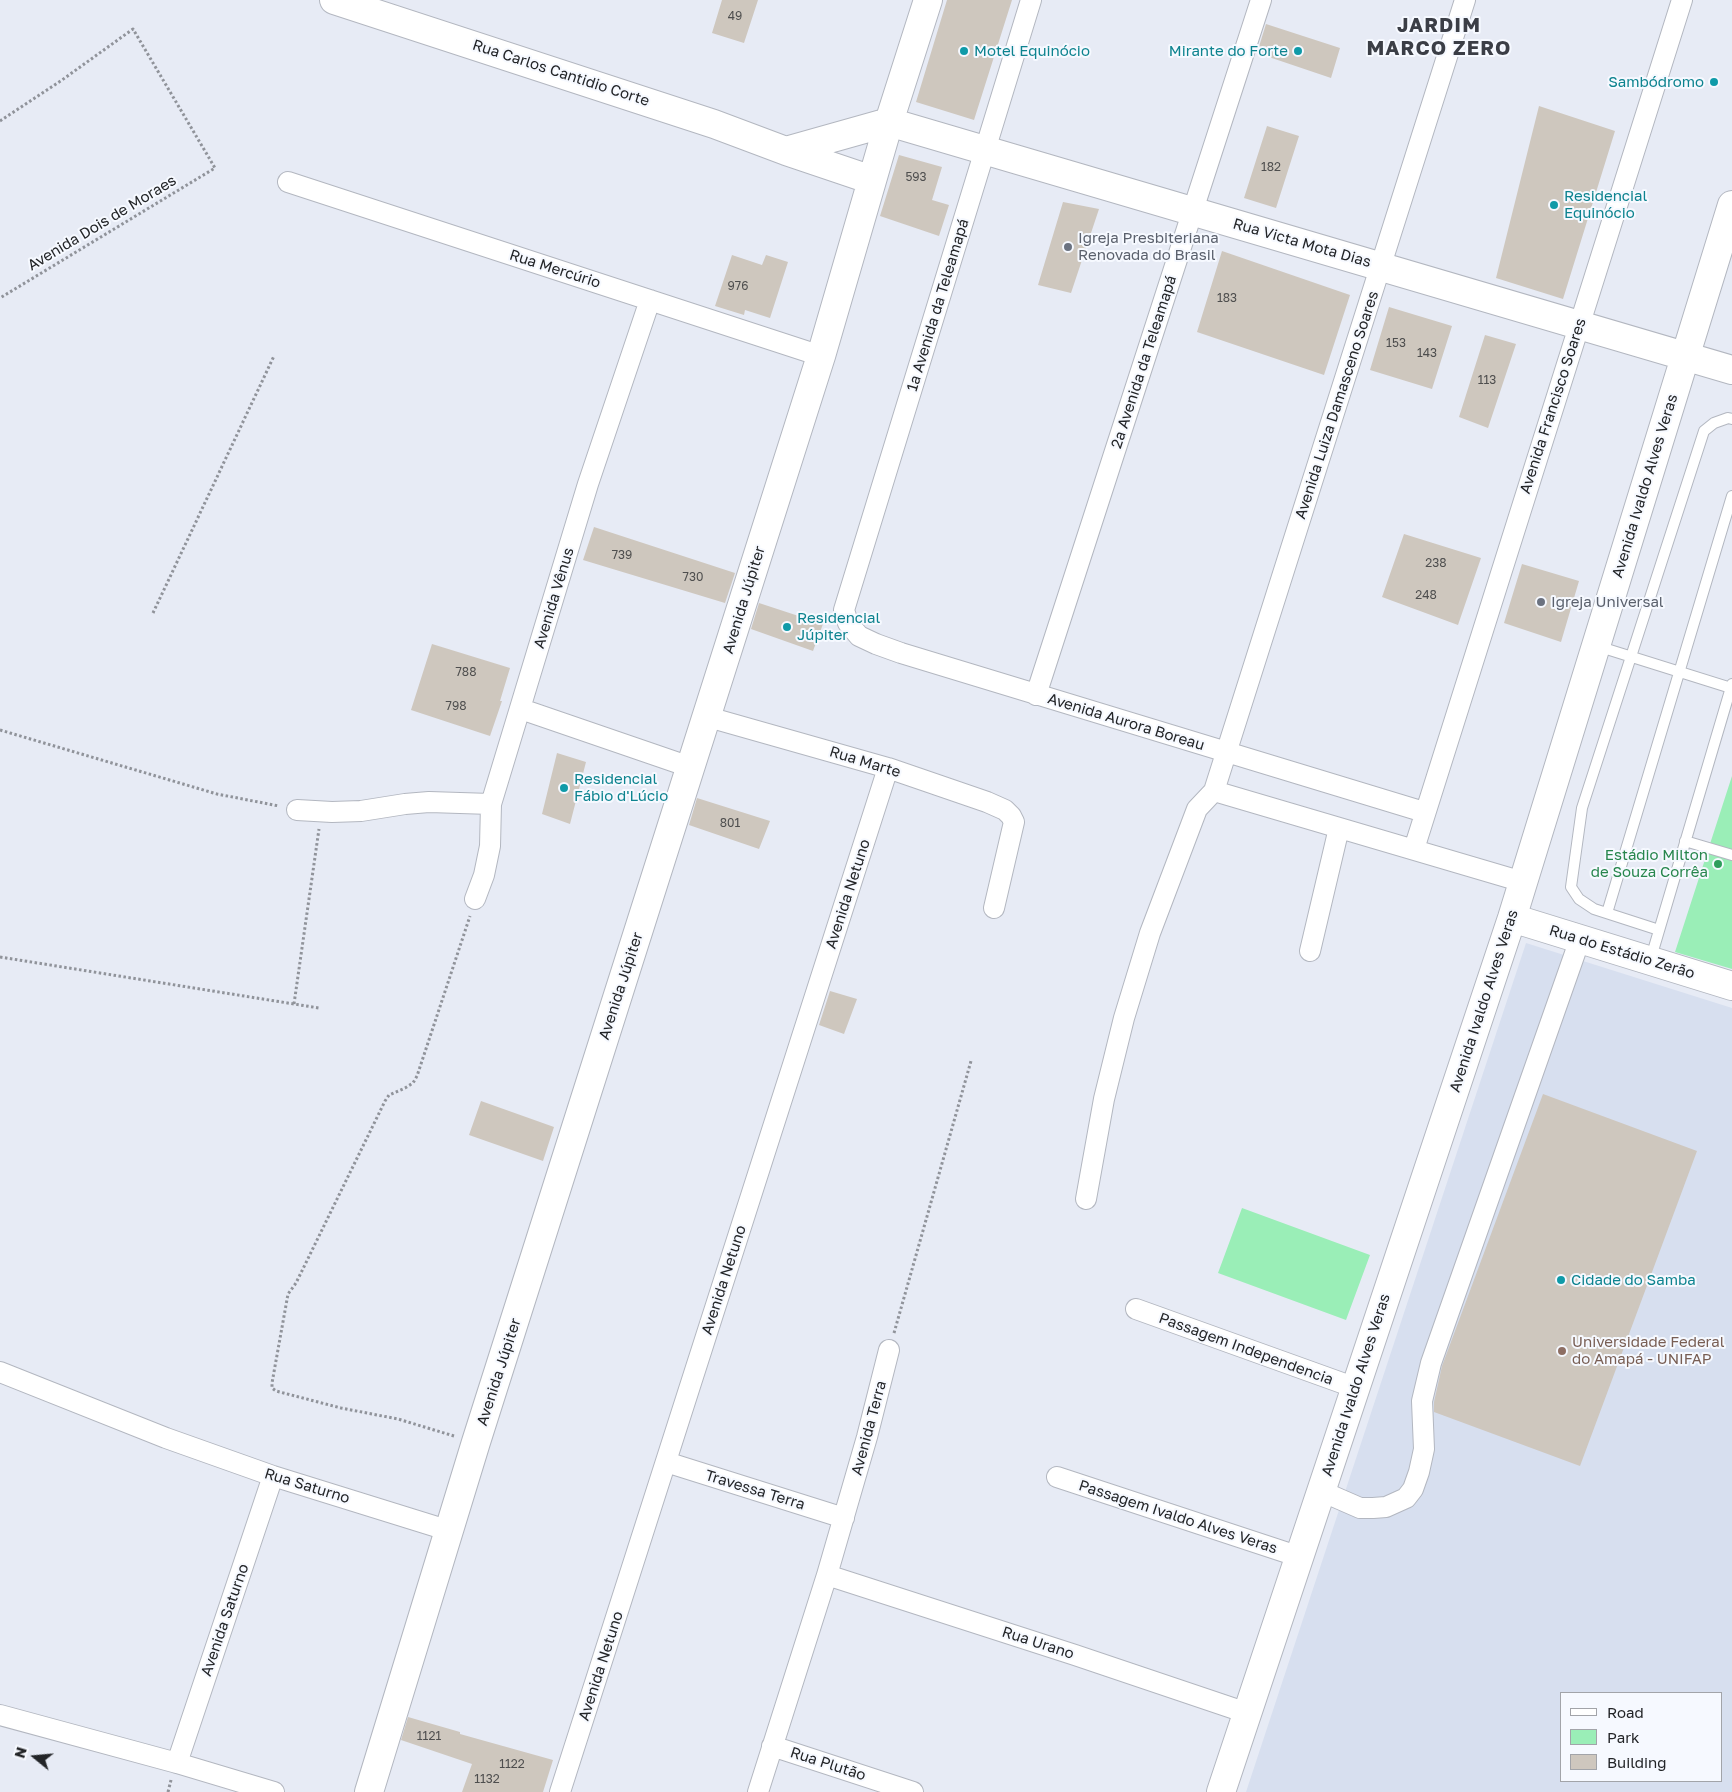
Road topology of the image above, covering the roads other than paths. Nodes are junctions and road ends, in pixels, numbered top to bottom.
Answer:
1 (334, 0) edge
2 (928, 0) edge
3 (1031, 0) edge
4 (1261, 0) edge
5 (1465, 0) edge
6 (1682, 0) edge
7 (889, 122) junction
8 (985, 150) junction
9 (786, 151) junction
10 (872, 180) junction
11 (288, 182) dead end
12 (1732, 205) edge
13 (1193, 212) junction
14 (1381, 267) junction
15 (650, 300) junction
16 (1579, 325) junction
17 (821, 356) junction
18 (1685, 356) junction
19 (1732, 370) edge
20 (1732, 418) edge
21 (1732, 496) edge
22 (844, 610) joint
23 (1596, 646) junction
24 (1631, 657) junction
25 (1679, 672) junction
26 (1731, 686) edge
27 (1036, 695) junction
28 (521, 709) junction
29 (708, 717) junction
30 (1226, 752) junction
31 (690, 767) junction
32 (888, 768) junction
33 (1214, 791) junction
34 (491, 804) junction
35 (307, 811) road end
36 (1424, 812) junction
37 (1339, 828) junction
38 (1686, 841) junction
39 (1414, 850) junction
40 (1732, 855) edge
41 (1523, 882) junction
42 (475, 899) road end
43 (994, 908) dead end
44 (1607, 913) junction
45 (1512, 918) junction
46 (1659, 930) junction
47 (1580, 939) junction
48 (1310, 951) dead end
49 (1650, 961) junction
50 (1732, 986) edge
51 (1086, 1199) dead end
52 (1136, 1309) dead end
53 (889, 1350) road end
54 (0, 1372) edge
55 (1356, 1388) junction
56 (666, 1462) junction
57 (273, 1476) junction
58 (1057, 1477) dead end
59 (1321, 1491) junction
60 (844, 1518) junction
61 (450, 1531) junction
62 (1300, 1557) junction
63 (827, 1575) junction
64 (1247, 1714) junction
65 (0, 1715) edge
66 (772, 1746) junction
67 (177, 1763) junction
68 (274, 1792) edge
69 (369, 1792) edge
70 (560, 1792) edge
71 (758, 1792) edge
72 (913, 1792) edge
73 (1221, 1792) edge

1 - 9 main road, Rua Carlos Cantidio Corte
2 - 7 main road, Avenida Júpiter
3 - 8 street, 1a Avenida da Teleamapá
4 - 13 street, 2a Avenida da Teleamapá
5 - 14 street, Avenida Luiza Damasceno Soares
6 - 16 street, Avenida Francisco Soares
7 - 8 main road, Rua Victa Mota Dias
7 - 9 main road
7 - 10 main road, Avenida Júpiter
8 - 13 main road, Rua Victa Mota Dias
8 - 22 street, 1a Avenida da Teleamapá
9 - 10 main road, Rua Carlos Cantidio Corte
10 - 17 main road, Avenida Júpiter
11 - 15 street, Rua Mercúrio
12 - 18 main road, Avenida Ivaldo Alves Veras
13 - 14 main road, Rua Victa Mota Dias
13 - 27 street, 2a Avenida da Teleamapá
14 - 16 main road, Rua Victa Mota Dias
14 - 30 street, Avenida Luiza Damasceno Soares
15 - 17 street, Rua Mercúrio
15 - 28 street, Avenida Vênus
16 - 18 main road, Rua Victa Mota Dias
16 - 36 street, Avenida Francisco Soares
17 - 29 main road, Avenida Júpiter
18 - 19 main road, Rua Victa Mota Dias
18 - 23 main road, Avenida Ivaldo Alves Veras
20 - 24 lane
21 - 25 lane
22 - 27 street, Avenida Aurora Boreau
23 - 24 lane
23 - 41 main road, Avenida Ivaldo Alves Veras
24 - 25 lane
24 - 44 lane
25 - 26 lane
25 - 44 lane
26 - 38 lane
27 - 30 street, Avenida Aurora Boreau
28 - 31 street
28 - 34 street, Avenida Vênus
29 - 31 main road, Avenida Júpiter
29 - 32 street, Rua Marte
30 - 33 street, Avenida Luiza Damasceno Soares
30 - 36 street, Avenida Aurora Boreau
31 - 61 main road, Avenida Júpiter
32 - 43 street, Rua Marte
32 - 56 street, Avenida Netuno
33 - 37 street
33 - 51 street
34 - 35 street
34 - 42 street, Avenida Vênus
36 - 39 street, Avenida Francisco Soares
37 - 39 street
37 - 48 street
38 - 40 lane
38 - 46 lane
39 - 41 street
41 - 45 main road, Avenida Ivaldo Alves Veras
44 - 46 lane
45 - 47 main road, Rua do Estádio Zerão
45 - 55 main road, Avenida Ivaldo Alves Veras
46 - 49 lane
47 - 49 main road, Rua do Estádio Zerão
47 - 59 street
49 - 50 main road, Rua do Estádio Zerão
52 - 55 street, Passagem Independencia
53 - 60 street, Avenida Terra
54 - 57 street, Rua Saturno
55 - 59 main road, Avenida Ivaldo Alves Veras
56 - 60 street, Travessa Terra
56 - 70 street, Avenida Netuno
57 - 61 street, Rua Saturno
57 - 67 street, Avenida Saturno
58 - 62 street, Passagem Ivaldo Alves Veras
59 - 62 main road, Avenida Ivaldo Alves Veras
60 - 63 street, Avenida Terra
61 - 69 main road, Avenida Júpiter
62 - 64 main road, Avenida Ivaldo Alves Veras
63 - 64 street, Rua Urano
63 - 66 street, Avenida Terra
64 - 73 main road, Avenida Ivaldo Alves Veras
65 - 67 street
66 - 71 street, Avenida Terra
66 - 72 street, Rua Plutão
67 - 68 street

